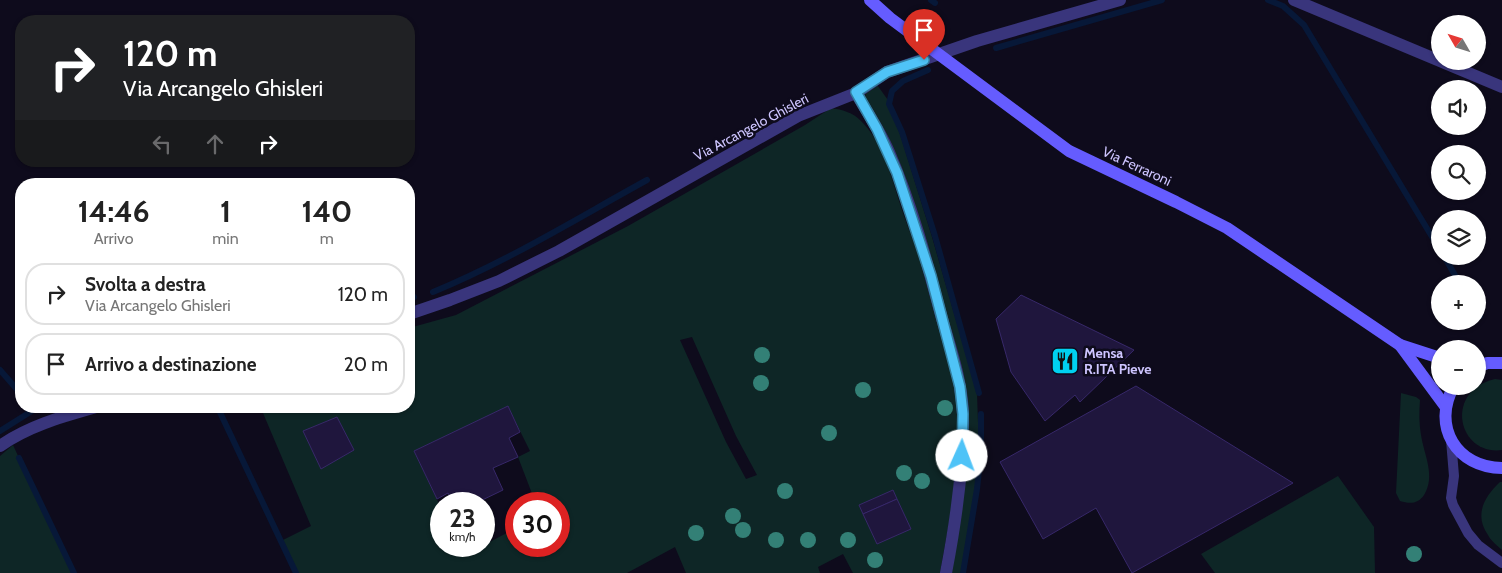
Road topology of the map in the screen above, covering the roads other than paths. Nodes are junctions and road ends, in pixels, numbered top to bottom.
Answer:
1 (870, 0) edge
2 (1120, 0) edge
3 (1294, 0) edge
4 (938, 54) junction
5 (1502, 87) edge
6 (856, 92) junction
7 (415, 312) edge
8 (1400, 345) junction
9 (1431, 355) edge
10 (1486, 363) edge
11 (1502, 363) edge
12 (1449, 395) edge
13 (1446, 406) junction
14 (78, 413) edge
15 (1451, 440) junction
16 (0, 446) edge
17 (1502, 468) edge
18 (1502, 563) edge
19 (946, 573) edge

1 - 4 main road, Via Ferraroni
2 - 4 street, Via Arcangelo Ghisleri
3 - 5 street
4 - 6 street, Via Arcangelo Ghisleri
4 - 8 main road, Via Ferraroni
6 - 7 street, Via Arcangelo Ghisleri
6 - 19 street
8 - 9 main road
8 - 13 main road
10 - 11 main road
12 - 13 main road
13 - 15 main road
14 - 16 street
15 - 17 main road
15 - 18 lane

